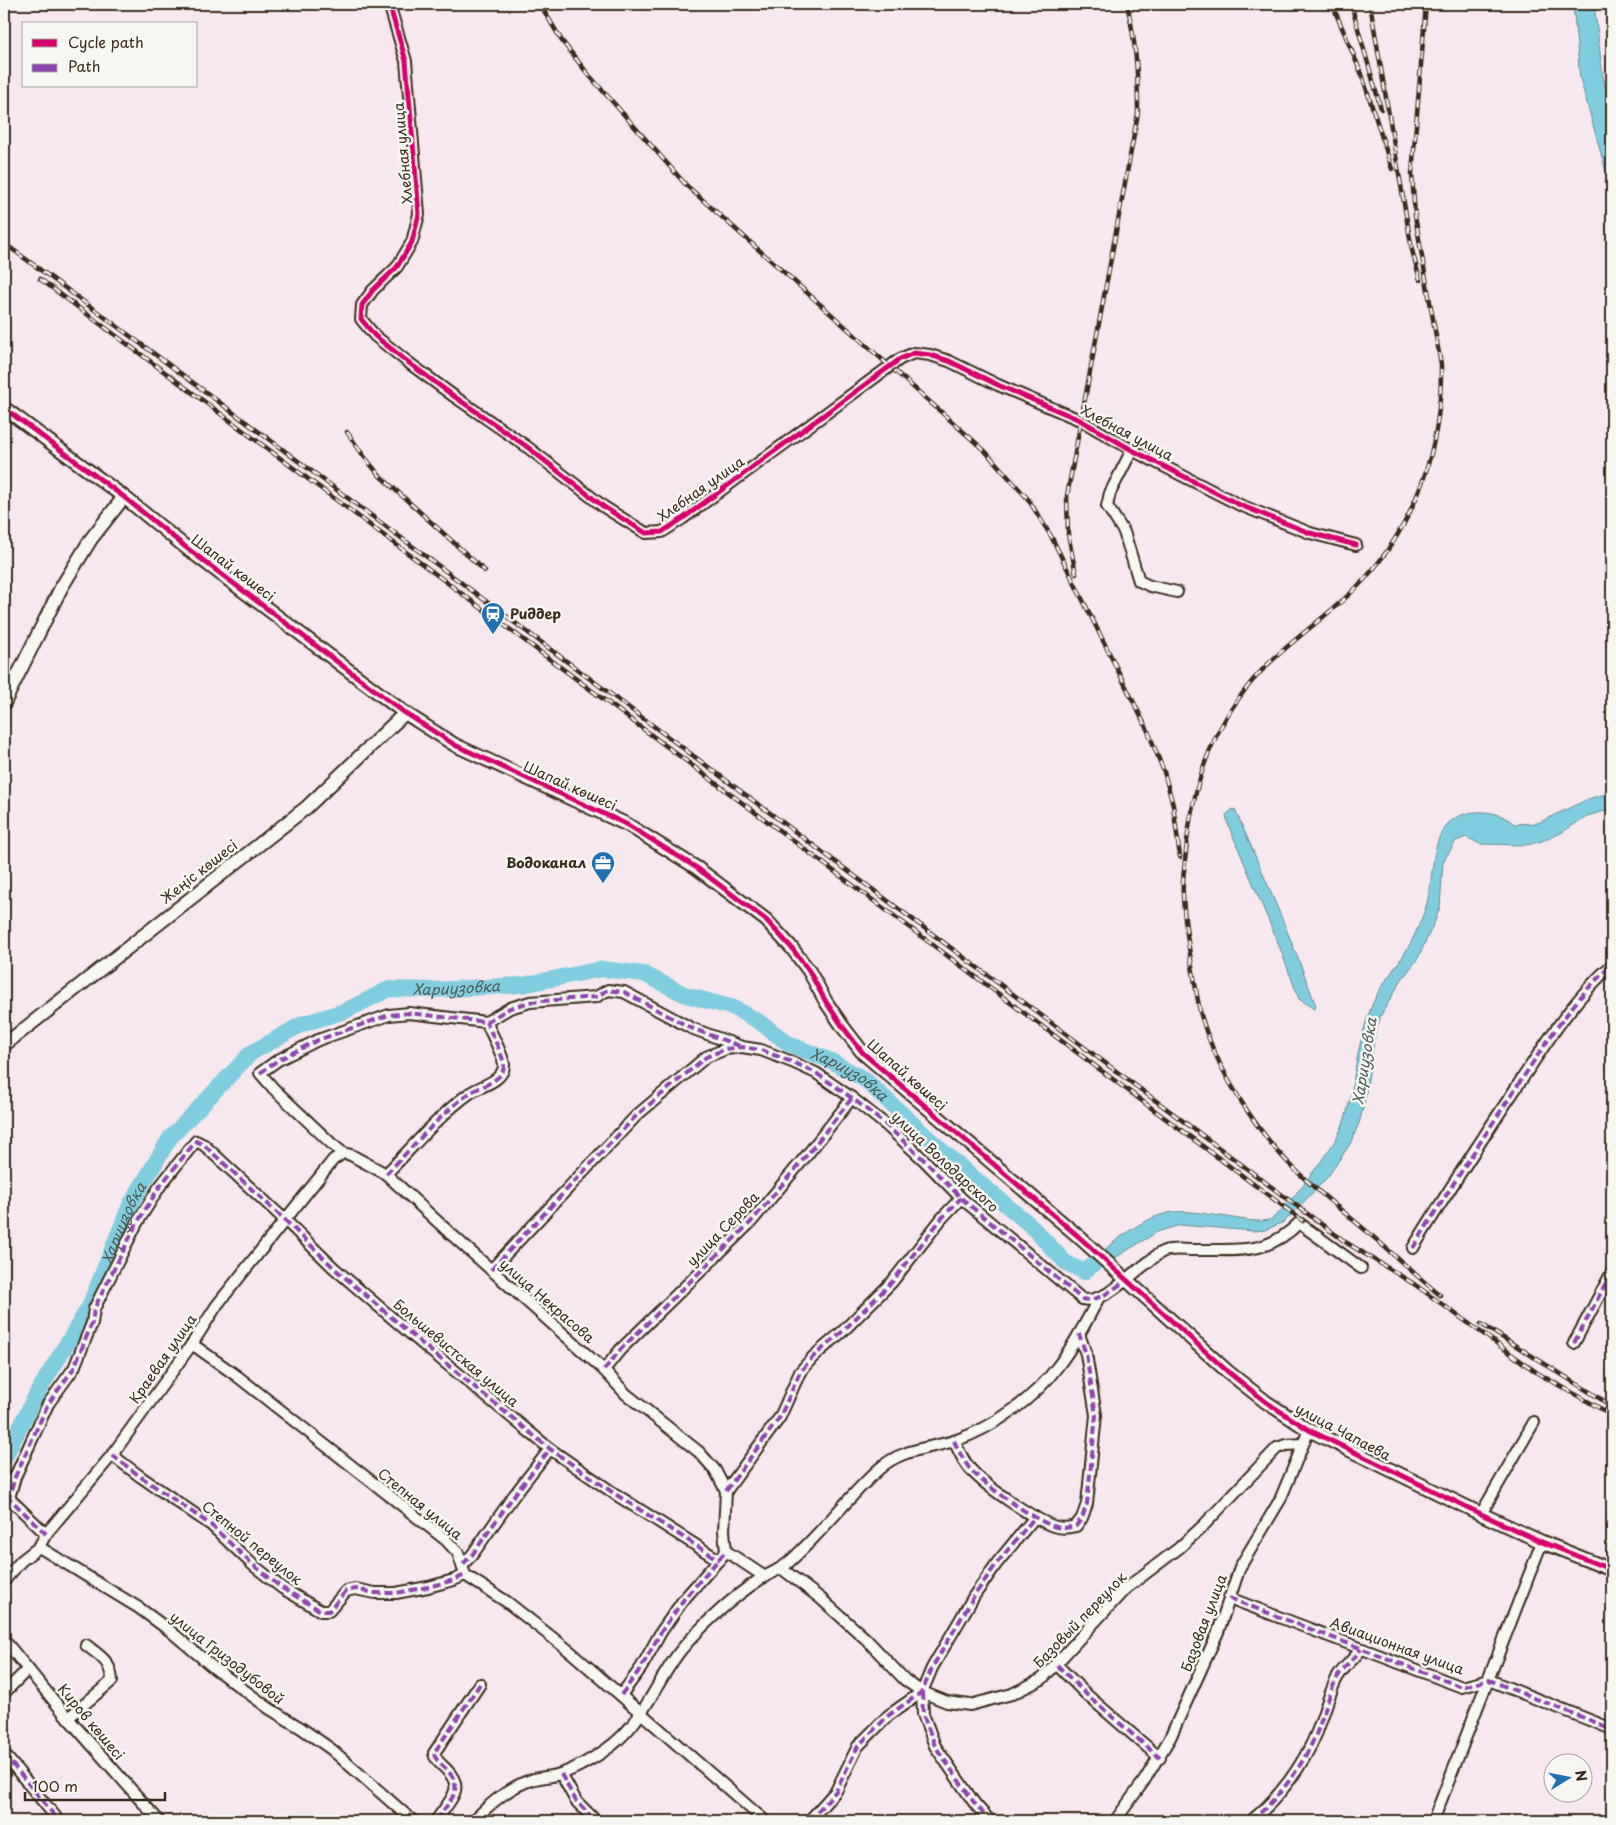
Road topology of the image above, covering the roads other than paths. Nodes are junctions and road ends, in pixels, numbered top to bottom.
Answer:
1 (389, 4) edge
2 (4, 408) edge
3 (1132, 450) junction
4 (124, 497) junction
5 (1356, 545) dead end
6 (1177, 592) dead end
7 (4, 703) edge
8 (405, 713) junction
9 (1612, 965) edge
10 (486, 1022) junction
11 (4, 1045) edge
12 (742, 1047) junction
13 (852, 1098) junction
14 (343, 1153) junction
15 (386, 1174) junction
16 (961, 1198) junction
17 (285, 1220) junction
18 (1078, 1236) joint
19 (1413, 1248) dead end
20 (1360, 1268) dead end
21 (490, 1270) junction
22 (1612, 1272) edge
23 (1127, 1280) junction
24 (1099, 1297) junction
25 (1079, 1334) junction
26 (1574, 1343) dead end
27 (192, 1344) junction
28 (604, 1370) junction
29 (1534, 1422) dead end
30 (1309, 1430) junction
31 (954, 1441) junction
32 (1302, 1444) junction
33 (550, 1449) junction
34 (112, 1455) junction
35 (726, 1491) junction
36 (1481, 1514) junction
37 (1035, 1517) junction
38 (46, 1534) junction
39 (1542, 1542) junction
40 (39, 1548) junction
41 (726, 1551) junction
42 (719, 1560) junction
43 (463, 1564) junction
44 (781, 1568) junction
45 (1612, 1570) edge
46 (465, 1575) junction
47 (765, 1577) junction
48 (4, 1581) edge
49 (1229, 1598) junction
50 (4, 1640) edge
51 (86, 1645) dead end
52 (1361, 1649) junction
53 (1056, 1665) junction
54 (28, 1668) junction
55 (1489, 1680) junction
56 (480, 1684) dead end
57 (4, 1692) edge
58 (922, 1692) junction
59 (621, 1695) junction
60 (641, 1714) junction
61 (68, 1718) junction
62 (1612, 1729) edge
63 (4, 1754) edge
64 (1160, 1758) junction
65 (562, 1774) junction
66 (59, 1821) edge
67 (159, 1821) edge
68 (413, 1821) edge
69 (436, 1821) edge
70 (474, 1821) edge
71 (596, 1821) edge
72 (765, 1821) edge
73 (810, 1821) edge
74 (990, 1821) edge
75 (1115, 1821) edge
76 (1251, 1821) edge
77 (1433, 1821) edge

1 - 3 street, Хлебная улица
2 - 4 street, Шапай көшесі
3 - 5 street, Хлебная улица
3 - 6 street
4 - 7 street
4 - 8 street, Шапай көшесі
8 - 11 street, Жеңіс көшесі
8 - 18 street, Шапай көшесі
9 - 19 street
10 - 12 street
10 - 14 street, улица Некрасова
10 - 15 street
12 - 13 street, улица Володарского
12 - 21 street, улица Володарского
13 - 16 street, улица Володарского
13 - 28 street, улица Серова
14 - 15 street, улица Некрасова
14 - 17 street, Краевая улица
15 - 21 street, улица Некрасова
16 - 24 street, улица Володарского
16 - 35 street
17 - 27 street, Краевая улица
17 - 33 street, Большевистская улица
17 - 38 street, Большевистская улица
18 - 23 street, улица Чапаева
20 - 23 street
21 - 28 street, улица Некрасова
22 - 26 street
23 - 24 street
23 - 30 street, улица Чапаева
24 - 25 street
25 - 31 street
25 - 37 street
27 - 34 street, Краевая улица
27 - 43 street, Степная улица
28 - 35 street, улица Некрасова
29 - 36 street
30 - 32 street, Базовая улица
30 - 36 street, улица Чапаева
31 - 37 street
31 - 44 street
32 - 49 street, Базовая улица
32 - 53 street, Базовый переулок
33 - 42 street, Большевистская улица
33 - 43 street
34 - 38 street, Краевая улица
34 - 46 street, Степной переулок
35 - 41 street
36 - 39 street, улица Чапаева
37 - 58 street
38 - 40 street, Краевая улица
39 - 45 street, улица Чапаева
39 - 55 street
40 - 48 street, Краевая улица
40 - 68 street, улица Гризодубовой
41 - 42 street
41 - 47 street
42 - 59 street
43 - 46 street, Степная улица
44 - 47 street
44 - 58 street, Базовый переулок
46 - 59 street
47 - 60 street
49 - 52 street, Авиационная улица
49 - 64 street, Базовая улица
50 - 54 street, Киров көшесі
51 - 61 street
52 - 55 street, Авиационная улица
52 - 76 street
53 - 58 street, Базовый переулок
53 - 64 street
54 - 57 street
54 - 61 street, Киров көшесі
55 - 62 street
55 - 77 street
56 - 69 street
58 - 73 street
58 - 74 street
59 - 60 street
60 - 65 street
60 - 72 street
61 - 67 street, Киров көшесі
63 - 66 street
64 - 75 street, Базовая улица
65 - 70 street
65 - 71 street

